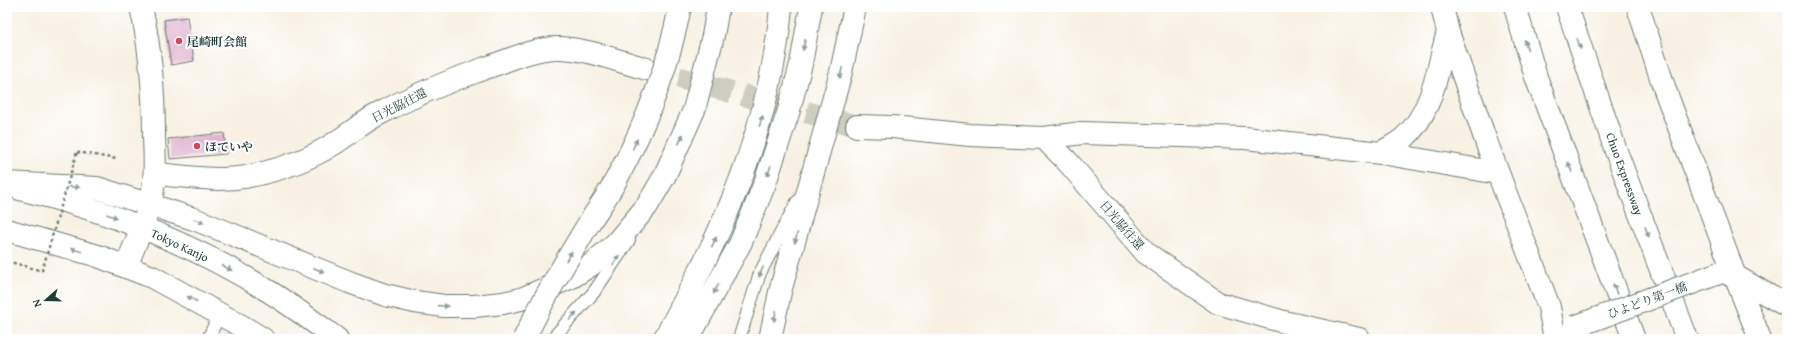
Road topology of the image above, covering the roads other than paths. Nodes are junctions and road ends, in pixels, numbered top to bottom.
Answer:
1 (141, 7) edge
2 (680, 7) edge
3 (718, 7) edge
4 (781, 7) edge
5 (811, 7) edge
6 (855, 7) edge
7 (1442, 7) edge
8 (1515, 7) edge
9 (1567, 7) edge
10 (1638, 7) edge
11 (1448, 32) junction
12 (646, 69) tunnel mouth
13 (857, 126) tunnel mouth
14 (1044, 138) junction
15 (1381, 153) junction
16 (817, 163) junction
17 (1498, 173) junction
18 (155, 174) junction
19 (7, 183) edge
20 (7, 186) edge
21 (150, 204) junction
22 (647, 206) junction
23 (141, 227) junction
24 (7, 230) edge
25 (126, 267) junction
26 (1727, 275) junction
27 (1787, 306) edge
28 (220, 314) junction
29 (1553, 338) edge
30 (208, 339) edge
31 (263, 339) edge
32 (337, 339) edge
33 (524, 339) edge
34 (552, 339) edge
35 (664, 339) edge
36 (688, 339) edge
37 (739, 339) edge
38 (770, 339) edge
39 (1359, 339) edge
40 (1634, 339) edge
41 (1686, 339) edge
42 (1760, 339) edge

1 - 18 main road
33 -> 2 main road, bridge
22 -> 3 main road
35 -> 4 main road
5 -> 36 main road
6 -> 16 main road
7 - 11 main road
40 -> 8 main road
9 -> 41 main road, Chuo Expressway
10 - 26 main road
11 - 15 main road
11 - 17 main road
12 - 18 main road, 日光脇往還
13 - 14 main road
14 - 15 main road
14 - 39 main road, 日光脇往還
15 - 17 main road
16 -> 37 lane
16 -> 38 main road
17 - 29 main road
18 - 21 main road
19 -> 21 main road
20 -> 23 main road, Tokyo Kanjo
21 -> 22 main road
21 - 23 main road
34 -> 22 lane
23 - 25 main road
23 -> 32 main road, Tokyo Kanjo
25 -> 24 main road
28 -> 25 main road
26 - 27 main road
26 - 29 main road, ひよどり第一橋, bridge
26 - 42 main road
28 - 30 lane
28 - 31 main road

